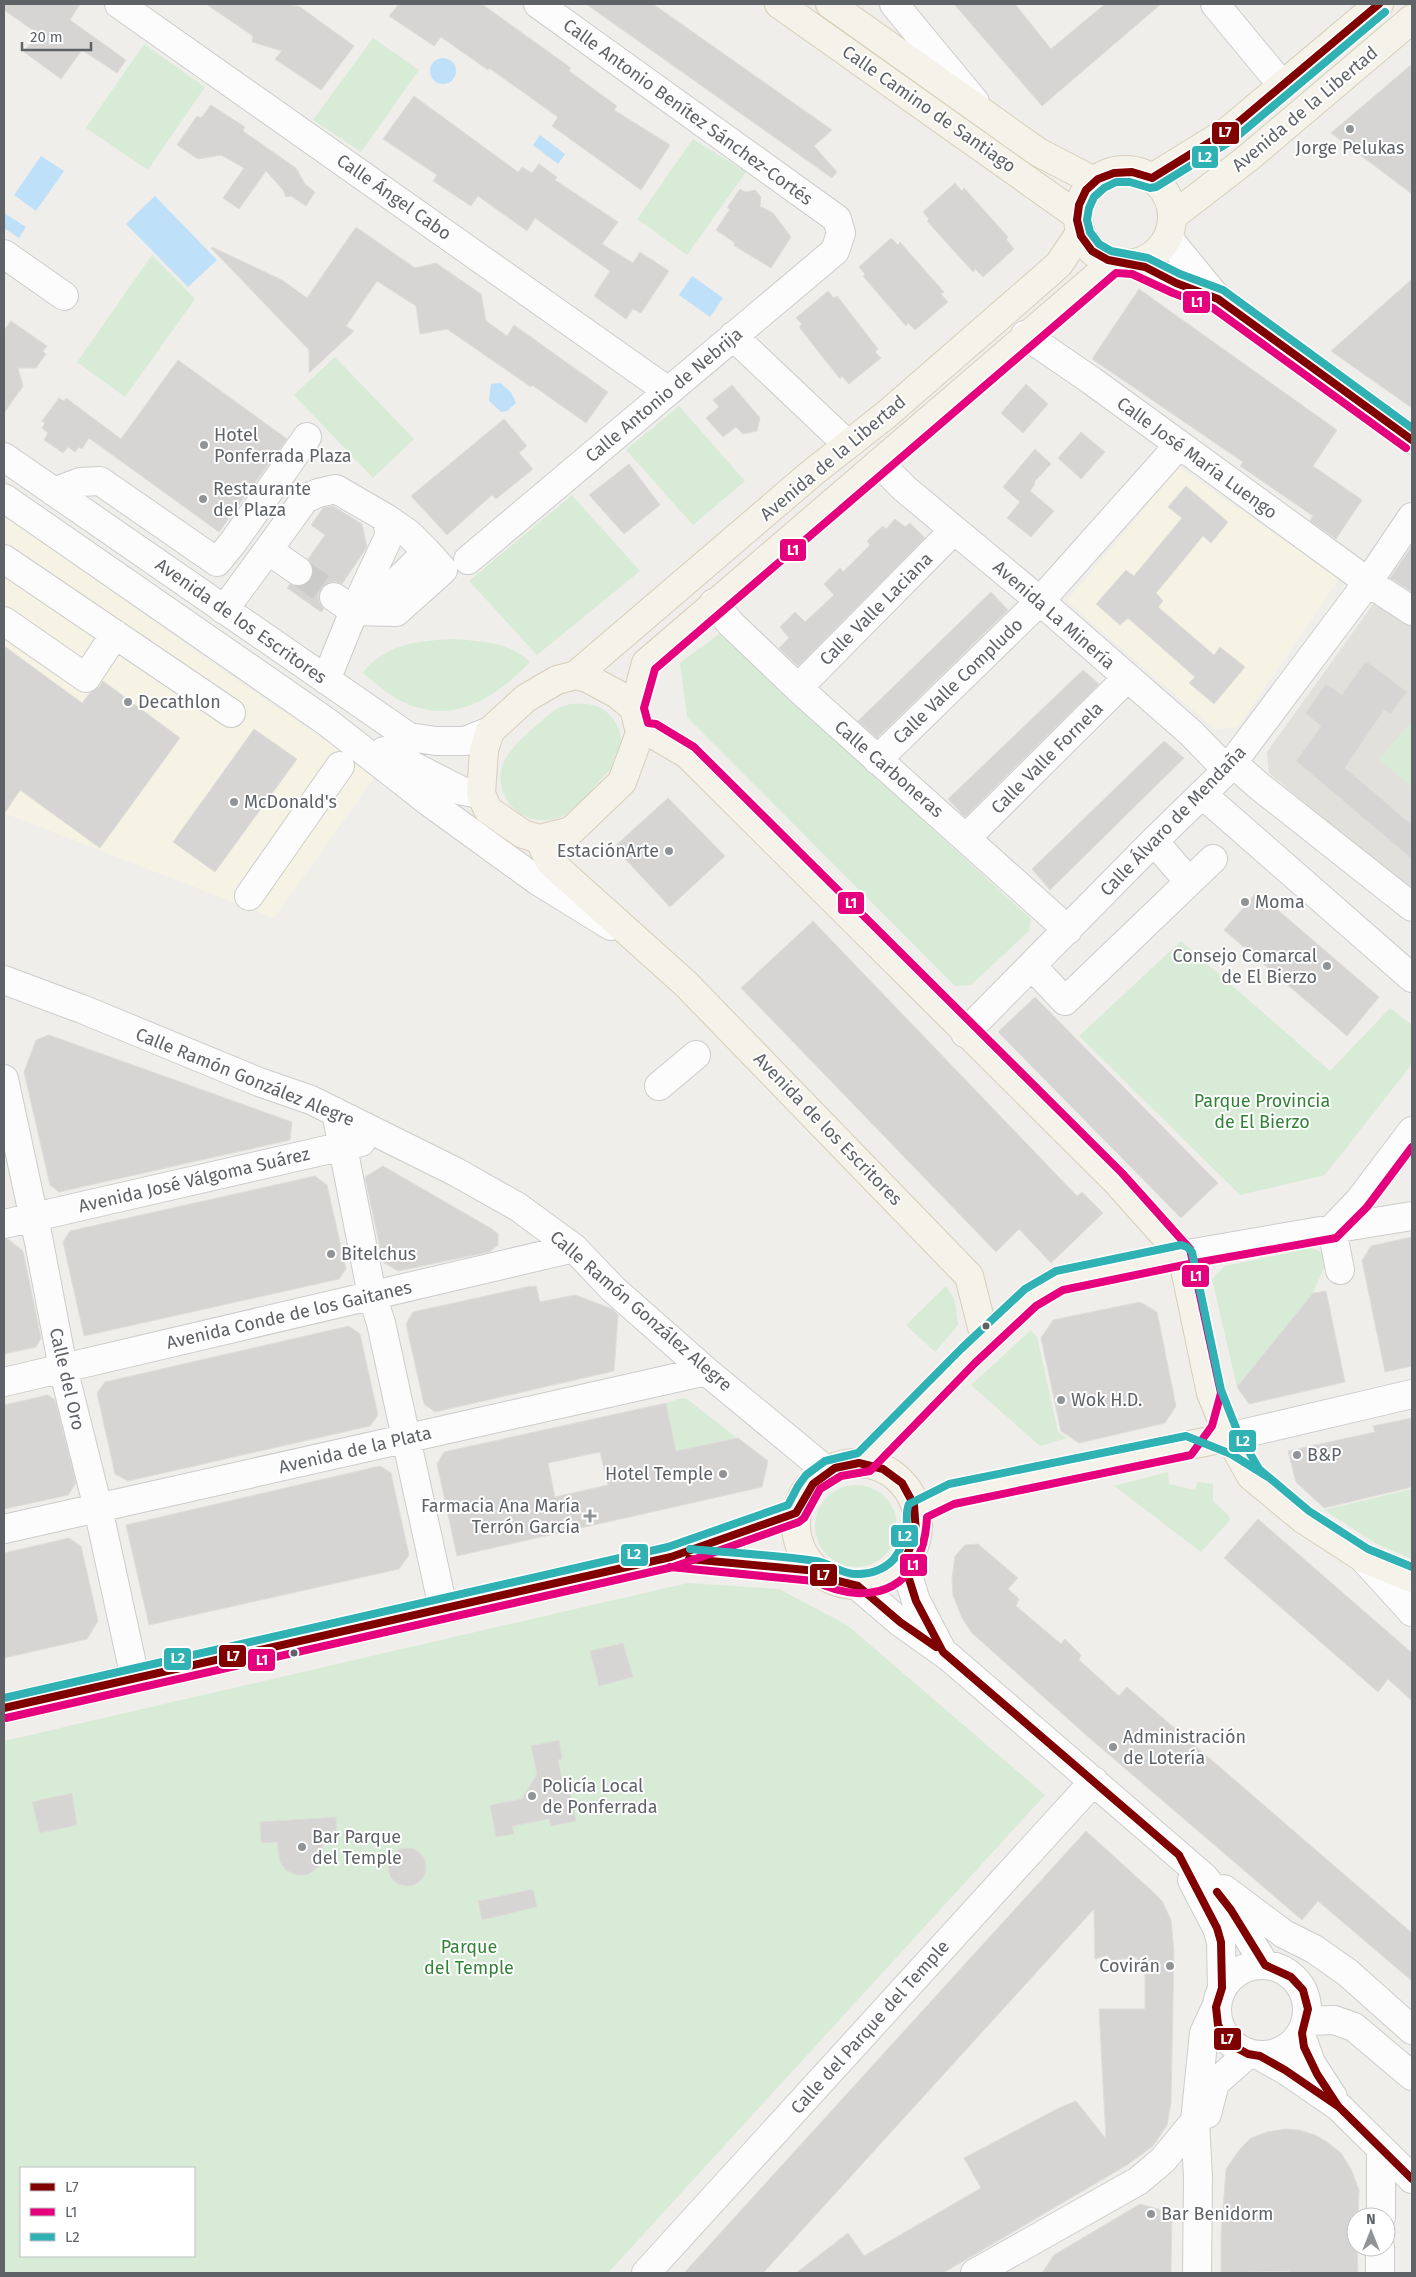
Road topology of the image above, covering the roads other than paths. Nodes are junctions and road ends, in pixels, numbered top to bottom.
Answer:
1 (119, 4) edge
2 (538, 4) edge
3 (779, 4) edge
4 (830, 4) edge
5 (894, 4) edge
6 (1379, 4) edge
7 (1222, 11) edge
8 (1412, 19) edge
9 (1282, 85) junction
10 (984, 113) junction
11 (1152, 178) junction
12 (1094, 181) junction
13 (837, 219) joint
14 (1079, 224) junction
15 (1170, 227) junction
16 (4, 254) edge
17 (1123, 263) junction
18 (64, 296) dead end
19 (1218, 299) junction
20 (733, 336) junction
21 (1025, 336) junction
22 (668, 391) junction
23 (307, 437) dead end
24 (1412, 440) edge
25 (847, 444) junction
26 (1179, 446) junction
27 (4, 457) edge
28 (879, 463) junction
29 (54, 492) junction
30 (4, 498) edge
31 (1412, 517) edge
32 (386, 518) junction
33 (954, 530) junction
34 (268, 550) junction
35 (4, 559) edge
36 (468, 560) dead end
37 (298, 571) tunnel mouth
38 (1368, 582) junction
39 (1040, 601) junction
40 (714, 603) junction
41 (344, 604) junction
42 (224, 610) junction
43 (1412, 611) edge
44 (4, 621) edge
45 (115, 634) junction
46 (576, 675) junction
47 (1127, 678) junction
48 (326, 680) junction
49 (798, 688) junction
50 (231, 713) dead end
51 (637, 721) junction
52 (327, 722) junction
53 (490, 731) junction
54 (877, 760) junction
55 (340, 766) dead end
56 (1230, 767) junction
57 (481, 794) junction
58 (1203, 795) junction
59 (1288, 809) junction
60 (967, 837) junction
61 (539, 839) junction
62 (1254, 840) junction
63 (1154, 841) junction
64 (1213, 859) dead end
65 (1189, 882) junction
66 (249, 896) dead end
67 (1412, 907) edge
68 (1068, 930) junction
69 (637, 941) junction
70 (1032, 966) junction
71 (1412, 978) edge
72 (4, 980) edge
73 (965, 1033) junction
74 (696, 1055) dead end
75 (4, 1079) edge
76 (659, 1086) dead end
77 (336, 1112) junction
78 (1412, 1131) edge
79 (384, 1136) junction
80 (343, 1146) junction
81 (1412, 1216) edge
82 (34, 1217) junction
83 (4, 1224) edge
84 (1332, 1229) junction
85 (574, 1248) junction
86 (1182, 1255) junction
87 (1340, 1270) dead end
88 (372, 1295) junction
89 (985, 1339) junction
90 (63, 1368) junction
91 (706, 1370) junction
92 (4, 1382) edge
93 (1211, 1393) junction
94 (1412, 1394) edge
95 (1229, 1436) junction
96 (406, 1438) junction
97 (1187, 1446) junction
98 (864, 1464) junction
99 (827, 1471) junction
100 (1251, 1476) junction
101 (98, 1508) junction
102 (917, 1511) junction
103 (796, 1513) junction
104 (4, 1530) edge
105 (671, 1557) junction
106 (1363, 1558) junction
107 (904, 1563) junction
108 (818, 1571) junction
109 (1412, 1578) edge
110 (858, 1586) junction
111 (443, 1608) junction
112 (1412, 1612) edge
113 (943, 1652) junction
114 (136, 1678) junction
115 (4, 1708) edge
116 (1094, 1781) junction
117 (1179, 1855) junction
118 (1204, 1877) junction
119 (1277, 1969) junction
120 (1362, 1986) junction
121 (1219, 1998) junction
122 (1405, 2024) edge
123 (1304, 2028) junction
124 (1374, 2043) junction
125 (1254, 2055) junction
126 (1412, 2076) edge
127 (1339, 2107) junction
128 (1195, 2121) junction
129 (1381, 2151) junction
130 (1198, 2178) junction
131 (1412, 2179) edge
132 (1381, 2207) edge
133 (1380, 2257) edge
134 (1010, 2263) edge
135 (646, 2273) edge
136 (975, 2273) edge
137 (1197, 2273) edge
138 (1380, 2273) edge

1 - 22 street, Calle Ángel Cabo
2 - 13 street, Calle Antonio Benítez Sánchez-Cortés
3 - 14 main road, Calle Camino de Santiago
4 - 10 main road, Calle Camino de Santiago
5 - 10 street
6 - 9 main road, Avenida de la Libertad
7 - 9 street
8 - 15 main road, Avenida de la Libertad
9 - 11 main road, Avenida de la Libertad
10 - 12 main road, Calle Camino de Santiago
11 - 12 main road
11 - 15 main road
12 - 14 main road
13 - 20 street, Calle Antonio de Nebrija
14 - 17 main road
14 - 25 main road, Avenida de la Libertad
15 - 17 main road
15 - 19 street
16 - 18 street
17 - 19 street
17 - 21 main road, Avenida de la Libertad
19 - 24 street
20 - 22 street, Calle Antonio de Nebrija
20 - 25 street
21 - 26 street, Calle José María Luengo
21 - 28 main road, Avenida de la Libertad
22 - 36 street, Calle Antonio de Nebrija
23 - 29 street
25 - 46 main road, Avenida de la Libertad
26 - 38 street, Calle José María Luengo
26 - 39 street, Calle Valle Compludo
27 - 29 street, Avenida de los Escritores
28 - 33 street, Avenida La Minería
28 - 40 main road, Avenida de la Libertad
29 - 42 street, Avenida de los Escritores
30 - 52 street, Avenida de los Escritores
31 - 38 street, Calle Álvaro de Mendaña
32 - 34 street
32 - 41 street
32 - 41 street
33 - 39 street, Avenida La Minería
33 - 49 street, Calle Valle Laciana
34 - 37 street
34 - 42 street
35 - 45 street
38 - 43 street, Calle José María Luengo
38 - 56 street, Calle Álvaro de Mendaña
39 - 47 street, Avenida La Minería
39 - 54 street, Calle Valle Compludo
40 - 49 street, Calle Carboneras
40 - 51 main road, Avenida de la Libertad
41 - 48 street
42 - 48 street, Avenida de los Escritores
44 - 45 street
45 - 50 street
46 - 51 main road
46 - 53 main road
47 - 56 street, Avenida La Minería
47 - 60 street, Calle Valle Fornela
48 - 53 street, Avenida de los Escritores
49 - 54 street, Calle Carboneras
51 - 61 main road
51 - 73 main road
52 - 57 street, Avenida de los Escritores
52 - 69 street, Avenida de los Escritores
53 - 57 main road
54 - 60 street, Calle Carboneras
55 - 66 street
56 - 58 street, Calle Álvaro de Mendaña
56 - 59 street, Avenida La Minería
57 - 61 main road
58 - 62 street
58 - 63 street, Calle Álvaro de Mendaña
59 - 62 street
59 - 67 street, Avenida La Minería
60 - 68 street, Calle Carboneras
61 - 69 main road, Avenida de los Escritores
62 - 71 street
63 - 65 street
63 - 68 street, Calle Álvaro de Mendaña
64 - 65 street
65 - 70 street
68 - 70 street, Calle Álvaro de Mendaña
69 - 89 main road, Avenida de los Escritores
70 - 73 street, Calle Álvaro de Mendaña
72 - 77 street, Calle Ramón González Alegre
73 - 86 main road
74 - 76 street
75 - 82 street, Calle del Oro
77 - 79 street, Calle Ramón González Alegre
77 - 80 street
78 - 84 street
79 - 80 street, Avenida José Válgoma Suárez
79 - 85 street, Calle Ramón González Alegre
80 - 82 street, Avenida José Válgoma Suárez
80 - 88 street
81 - 84 street
82 - 83 street, Avenida José Válgoma Suárez
82 - 90 street, Calle del Oro
84 - 86 street
84 - 87 street
85 - 88 street, Avenida Conde de los Gaitanes
85 - 91 street, Calle Ramón González Alegre
86 - 89 main road
86 - 93 main road
88 - 90 street, Avenida Conde de los Gaitanes
88 - 96 street
89 - 98 main road
90 - 92 street, Avenida Conde de los Gaitanes
90 - 101 street, Calle del Oro
91 - 96 street, Avenida de la Plata
91 - 99 street, Calle Ramón González Alegre
93 - 95 main road
93 - 97 main road
94 - 95 street
95 - 97 main road
95 - 100 main road
96 - 101 street, Avenida de la Plata
96 - 111 street
97 - 100 main road
97 - 102 main road
98 - 99 main road
98 - 102 main road
99 - 103 main road
100 - 106 main road
101 - 104 street, Avenida de la Plata
101 - 114 street, Calle del Oro
102 - 107 main road
103 - 105 main road
103 - 108 main road
105 - 108 main road
105 - 111 main road
106 - 109 main road
106 - 112 street
107 - 110 main road
107 - 113 street
108 - 110 main road
110 - 113 street
111 - 114 main road
113 - 116 street
114 - 115 main road
116 - 117 street
116 - 135 street, Calle del Parque del Temple
117 - 118 street
117 - 121 street
118 - 119 street
118 - 120 street
119 - 120 street
119 - 121 street
119 - 123 street
120 - 122 street
121 - 125 street
121 - 128 street
122 - 124 street
123 - 124 street
123 - 125 street
123 - 127 street
124 - 126 street
125 - 127 street
125 - 130 street
127 - 129 street
128 - 130 street
128 - 134 street
129 - 131 street
129 - 132 street
130 - 137 street
133 - 138 street
134 - 136 street

